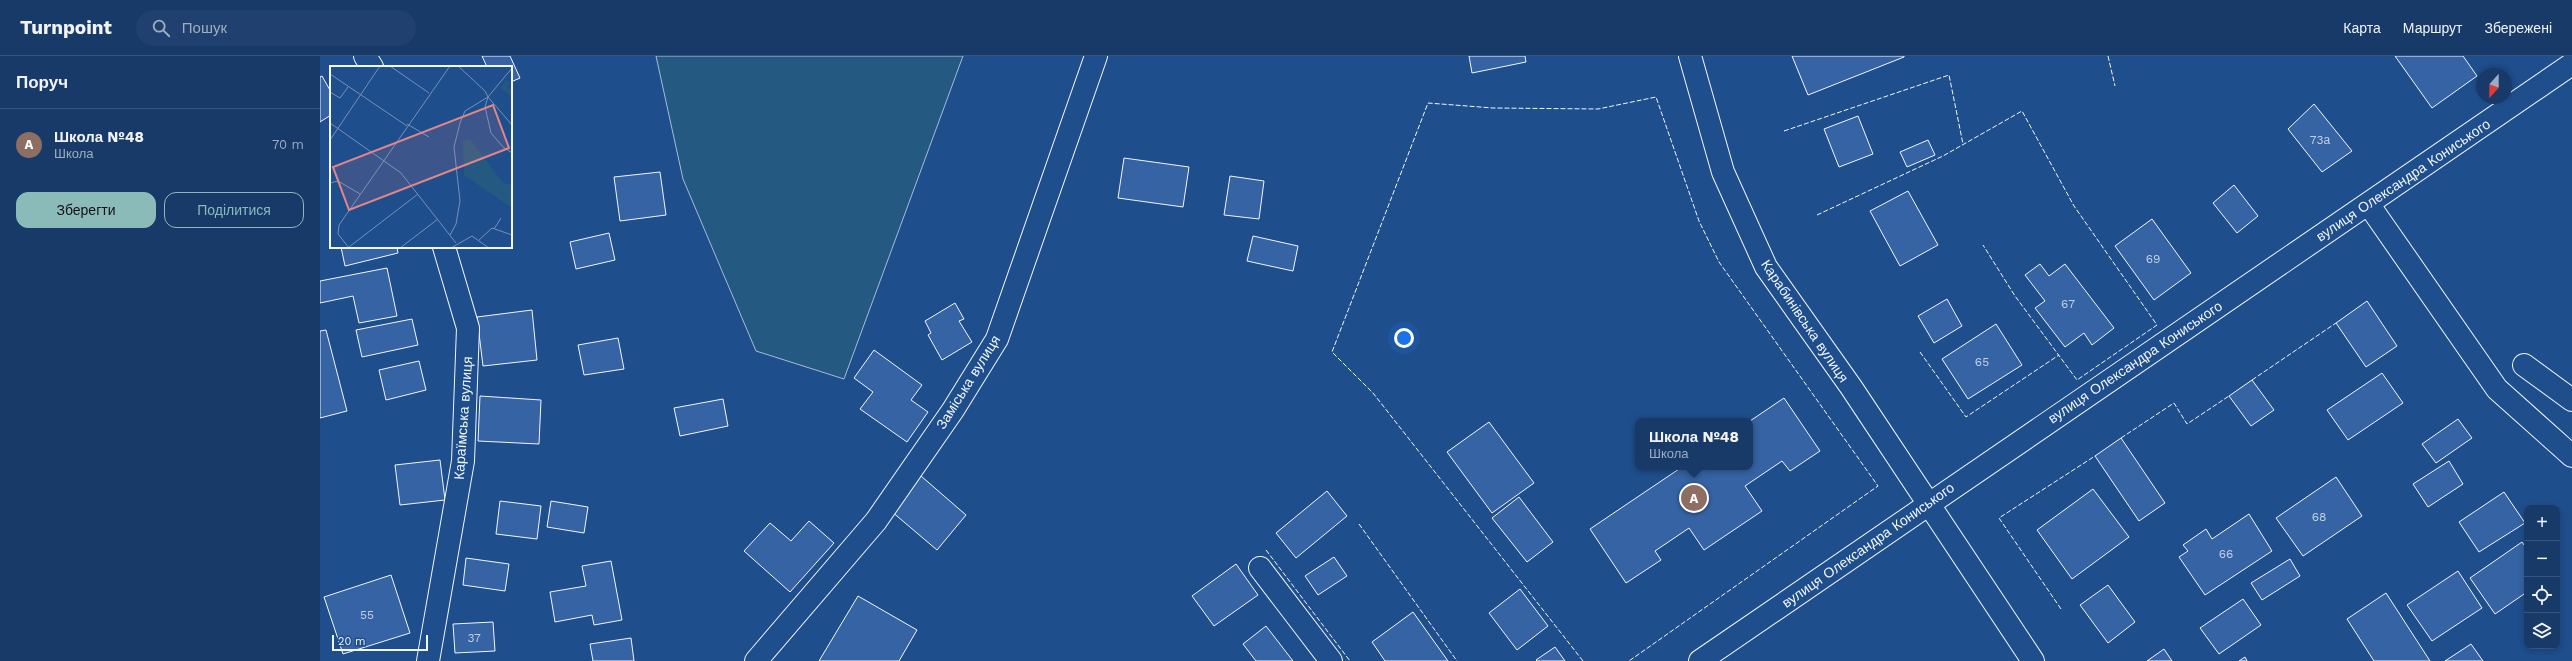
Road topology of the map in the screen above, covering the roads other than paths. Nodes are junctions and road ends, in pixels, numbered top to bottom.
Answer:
1 (365, 56) edge
2 (1096, 56) edge
3 (1690, 56) edge
4 (2572, 64) edge
5 (371, 66) edge
6 (2369, 205) junction
7 (444, 248) edge
8 (2524, 365) dead end
9 (2572, 400) edge
10 (2572, 456) edge
11 (1927, 504) junction
12 (1260, 568) dead end
13 (428, 661) edge
14 (756, 661) edge
15 (1331, 661) edge
16 (1700, 661) edge
17 (2033, 661) edge

1 - 5 street
2 - 14 street, Заміська вулиця
3 - 11 street, Карабинівська вулиця
4 - 6 street, вулиця Олександра Кониського
6 - 10 street
6 - 11 street, вулиця Олександра Кониського
7 - 13 street, Караїмська вулиця
8 - 9 street
11 - 16 street, вулиця Олександра Кониського
11 - 17 street, Карабинівська вулиця
12 - 15 street

